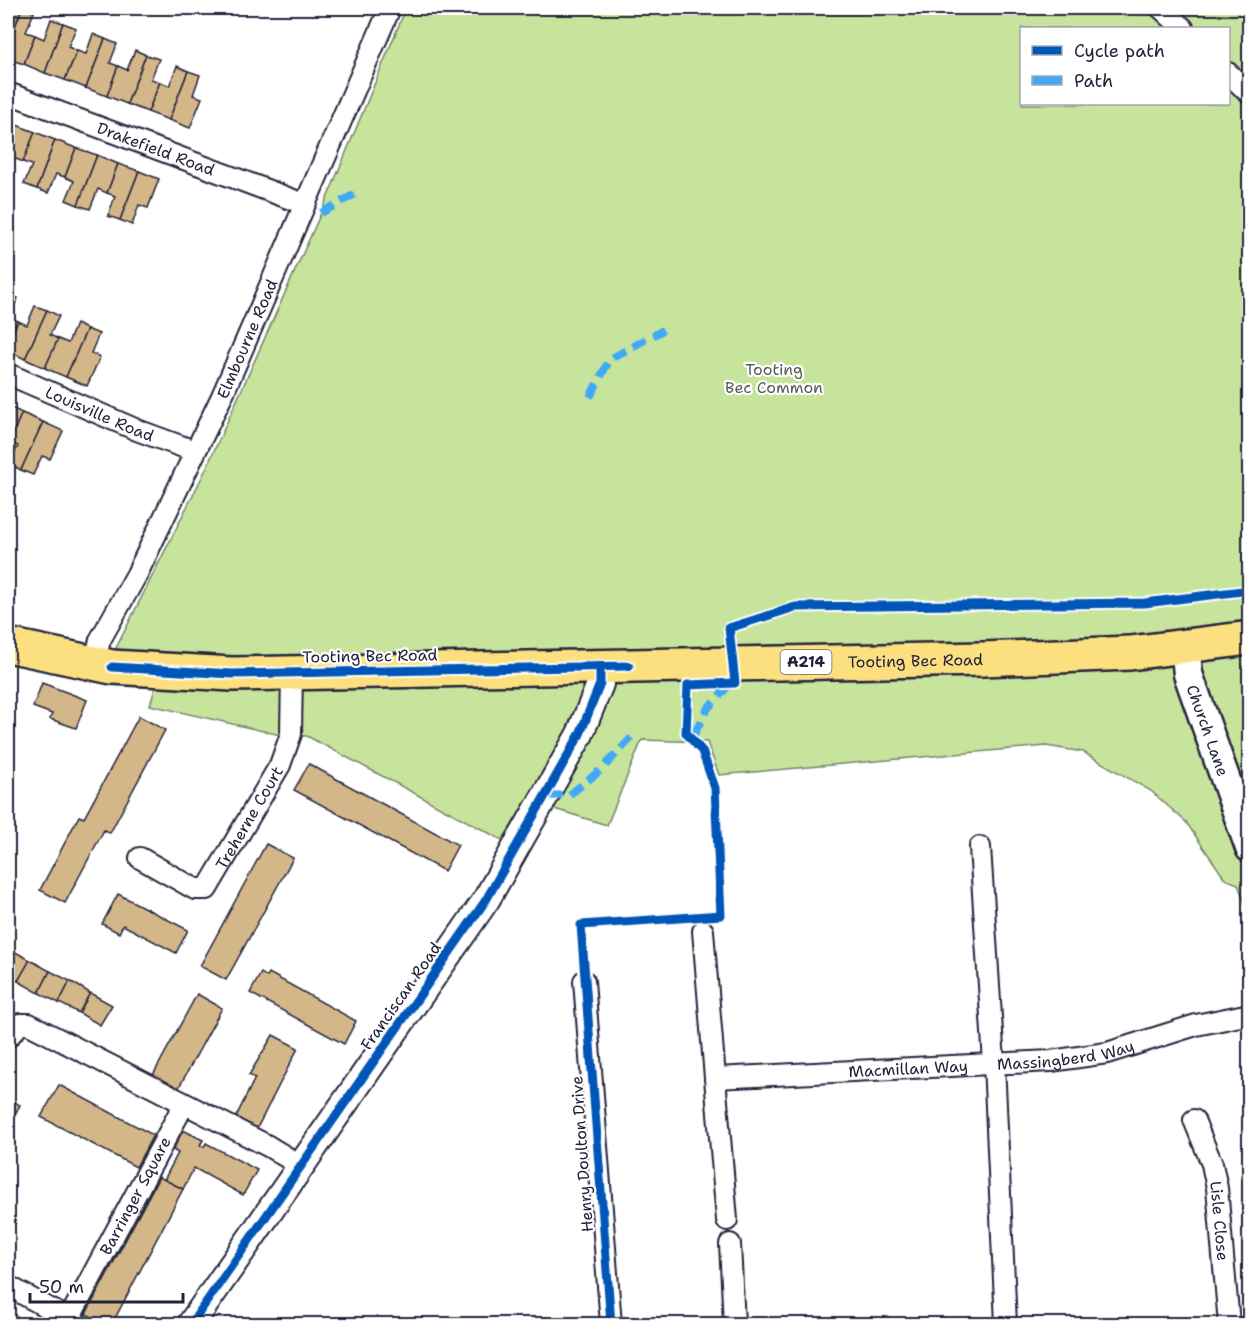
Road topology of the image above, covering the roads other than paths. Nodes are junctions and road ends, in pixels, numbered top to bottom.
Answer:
1 (390, 8) edge
2 (1161, 8) edge
3 (1182, 27) edge
4 (1230, 75) edge
5 (8, 93) edge
6 (1250, 94) edge
7 (304, 204) junction
8 (8, 374) edge
9 (194, 451) junction
10 (1250, 638) edge
11 (8, 645) edge
12 (1185, 646) junction
13 (94, 664) junction
14 (600, 666) junction
15 (292, 672) junction
16 (980, 847) dead end
17 (1250, 848) edge
18 (140, 858) dead end
19 (703, 931) dead end
20 (584, 981) dead end
21 (1250, 1014) edge
22 (8, 1037) edge
23 (994, 1063) junction
24 (715, 1078) junction
25 (184, 1104) junction
26 (1194, 1120) dead end
27 (301, 1166) junction
28 (727, 1220) dead end
29 (730, 1244) dead end
30 (8, 1286) edge
31 (74, 1322) edge
32 (191, 1324) edge
33 (611, 1324) edge
34 (734, 1324) edge
35 (1006, 1324) edge
36 (1229, 1324) edge

1 - 7 street, Elmbourne Road
2 - 3 street
4 - 6 street
5 - 7 street, Drakefield Road
7 - 9 street, Elmbourne Road
8 - 9 street, Louisville Road
9 - 13 street, Elmbourne Road
10 - 12 highway, Tooting Bec Road / A214
11 - 13 highway, Tooting Bec Road / A214
12 - 14 highway, Tooting Bec Road / A214
12 - 17 main road, Church Lane
13 - 15 highway, Tooting Bec Road / A214
14 - 15 highway, Tooting Bec Road / A214
14 - 27 street, Franciscan Road
15 - 18 street, Treherne Court
16 - 23 street
19 - 24 street
20 - 33 street, Henry Doulton Drive
21 - 23 street, Massingberd Way
22 - 25 street
23 - 24 street, Macmillan Way
23 - 35 street, Massingberd Way
24 - 28 street
25 - 27 street
25 - 31 street, Barringer Square
26 - 36 street, Lisle Close
27 - 32 street, Franciscan Road
29 - 34 street
30 - 31 street, Barringer Square

